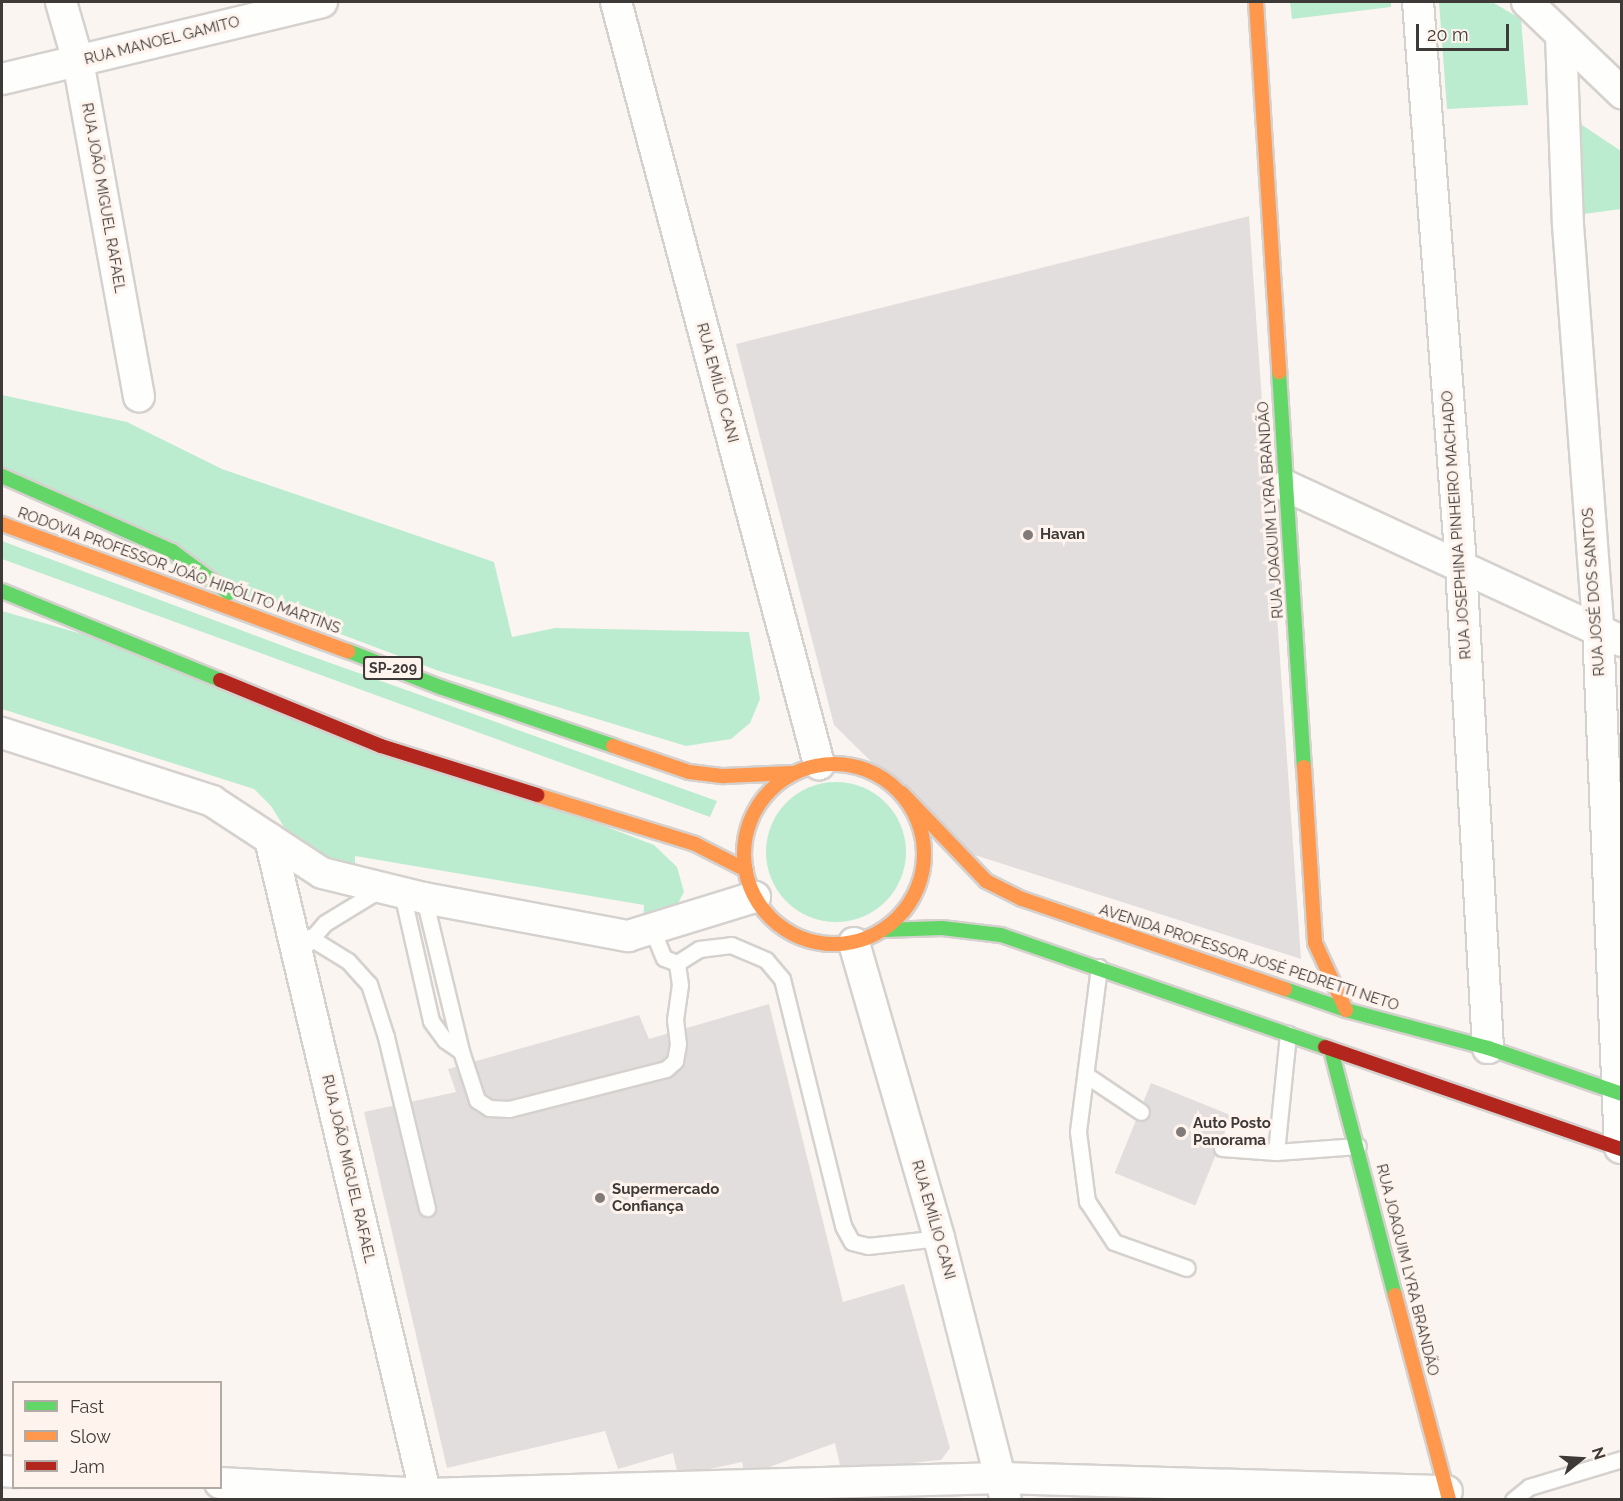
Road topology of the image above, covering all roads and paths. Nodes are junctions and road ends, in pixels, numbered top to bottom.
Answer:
1 (61, 2) edge
2 (322, 2) edge
3 (616, 2) edge
4 (1256, 2) edge
5 (1418, 2) edge
6 (1527, 2) edge
7 (1561, 35) junction
8 (78, 61) junction
9 (2, 79) edge
10 (1622, 93) edge
11 (139, 396) dead end
12 (2, 476) edge
13 (1286, 486) junction
14 (2, 524) edge
15 (1461, 565) junction
16 (2, 591) edge
17 (254, 613) junction
18 (35, 621) dead end
19 (1610, 634) edge
20 (113, 637) junction
21 (2, 733) edge
22 (805, 769) junction
23 (902, 793) junction
24 (270, 839) junction
25 (750, 883) junction
26 (403, 893) junction
27 (652, 929) junction
28 (883, 930) junction
29 (854, 943) junction
30 (304, 948) junction
31 (677, 963) junction
32 (1099, 967) junction
33 (1346, 1010) junction
34 (1288, 1034) junction
35 (1488, 1048) junction
36 (1331, 1050) junction
37 (461, 1051) junction
38 (1086, 1075) junction
39 (1621, 1094) edge
40 (1141, 1112) dead end
41 (1358, 1146) junction
42 (1222, 1148) dead end
43 (1621, 1148) edge
44 (1276, 1152) junction
45 (427, 1208) dead end
46 (939, 1239) junction
47 (1187, 1268) dead end
48 (1622, 1459) edge
49 (222, 1483) edge
50 (1003, 1489) edge
51 (1448, 1495) edge
52 (426, 1497) edge
53 (1513, 1500) edge

1 - 8 street, RUA JOÃO MIGUEL RAFAEL
2 - 8 street, RUA MANOEL GAMITO
3 - 22 street, RUA EMÍLIO CANI
4 - 13 main road, RUA JOAQUIM LYRA BRANDÃO
5 - 15 street, RUA JOSEPHINA PINHEIRO MACHADO
6 - 7 street
7 - 10 street
7 - 19 street, RUA JOSÉ DOS SANTOS
8 - 9 street, RUA MANOEL GAMITO
8 - 11 street, RUA JOÃO MIGUEL RAFAEL
12 - 17 main road
13 - 15 street
13 - 33 main road, RUA JOAQUIM LYRA BRANDÃO
14 - 17 main road, RODOVIA PROFESSOR JOÃO HIPÓLITO MARTINS / SP-209
15 - 19 street
15 - 35 street, RUA JOSEPHINA PINHEIRO MACHADO
16 - 20 main road
17 - 22 main road, RODOVIA PROFESSOR JOÃO HIPÓLITO MARTINS / SP-209
18 - 20 main road
19 - 39 street, RUA JOSÉ DOS SANTOS
20 - 25 main road
21 - 24 street
22 - 23 main road
22 - 25 main road
23 - 28 main road
23 - 33 main road, AVENIDA PROFESSOR JOSÉ PEDRETTI NETO
24 - 26 street
24 - 30 street, RUA JOÃO MIGUEL RAFAEL
25 - 27 street
25 - 29 main road
26 - 27 street
26 - 30 lane
26 - 37 lane
26 - 37 lane
27 - 31 lane
28 - 29 main road
28 - 32 main road
29 - 46 street, RUA EMÍLIO CANI
30 - 45 lane
30 - 52 street, RUA JOÃO MIGUEL RAFAEL
31 - 37 lane
31 - 46 lane
32 - 34 main road
32 - 38 lane
33 - 35 main road, AVENIDA PROFESSOR JOSÉ PEDRETTI NETO
34 - 36 main road
34 - 44 lane
35 - 39 main road, AVENIDA PROFESSOR JOSÉ PEDRETTI NETO
36 - 41 main road, RUA JOAQUIM LYRA BRANDÃO
36 - 43 main road
38 - 40 lane
38 - 47 lane
39 - 43 street, RUA JOSÉ DOS SANTOS
41 - 44 lane
41 - 51 main road, RUA JOAQUIM LYRA BRANDÃO
42 - 44 lane
46 - 50 street, RUA EMÍLIO CANI
48 - 53 lane
49 - 52 street
50 - 51 street
50 - 52 street

